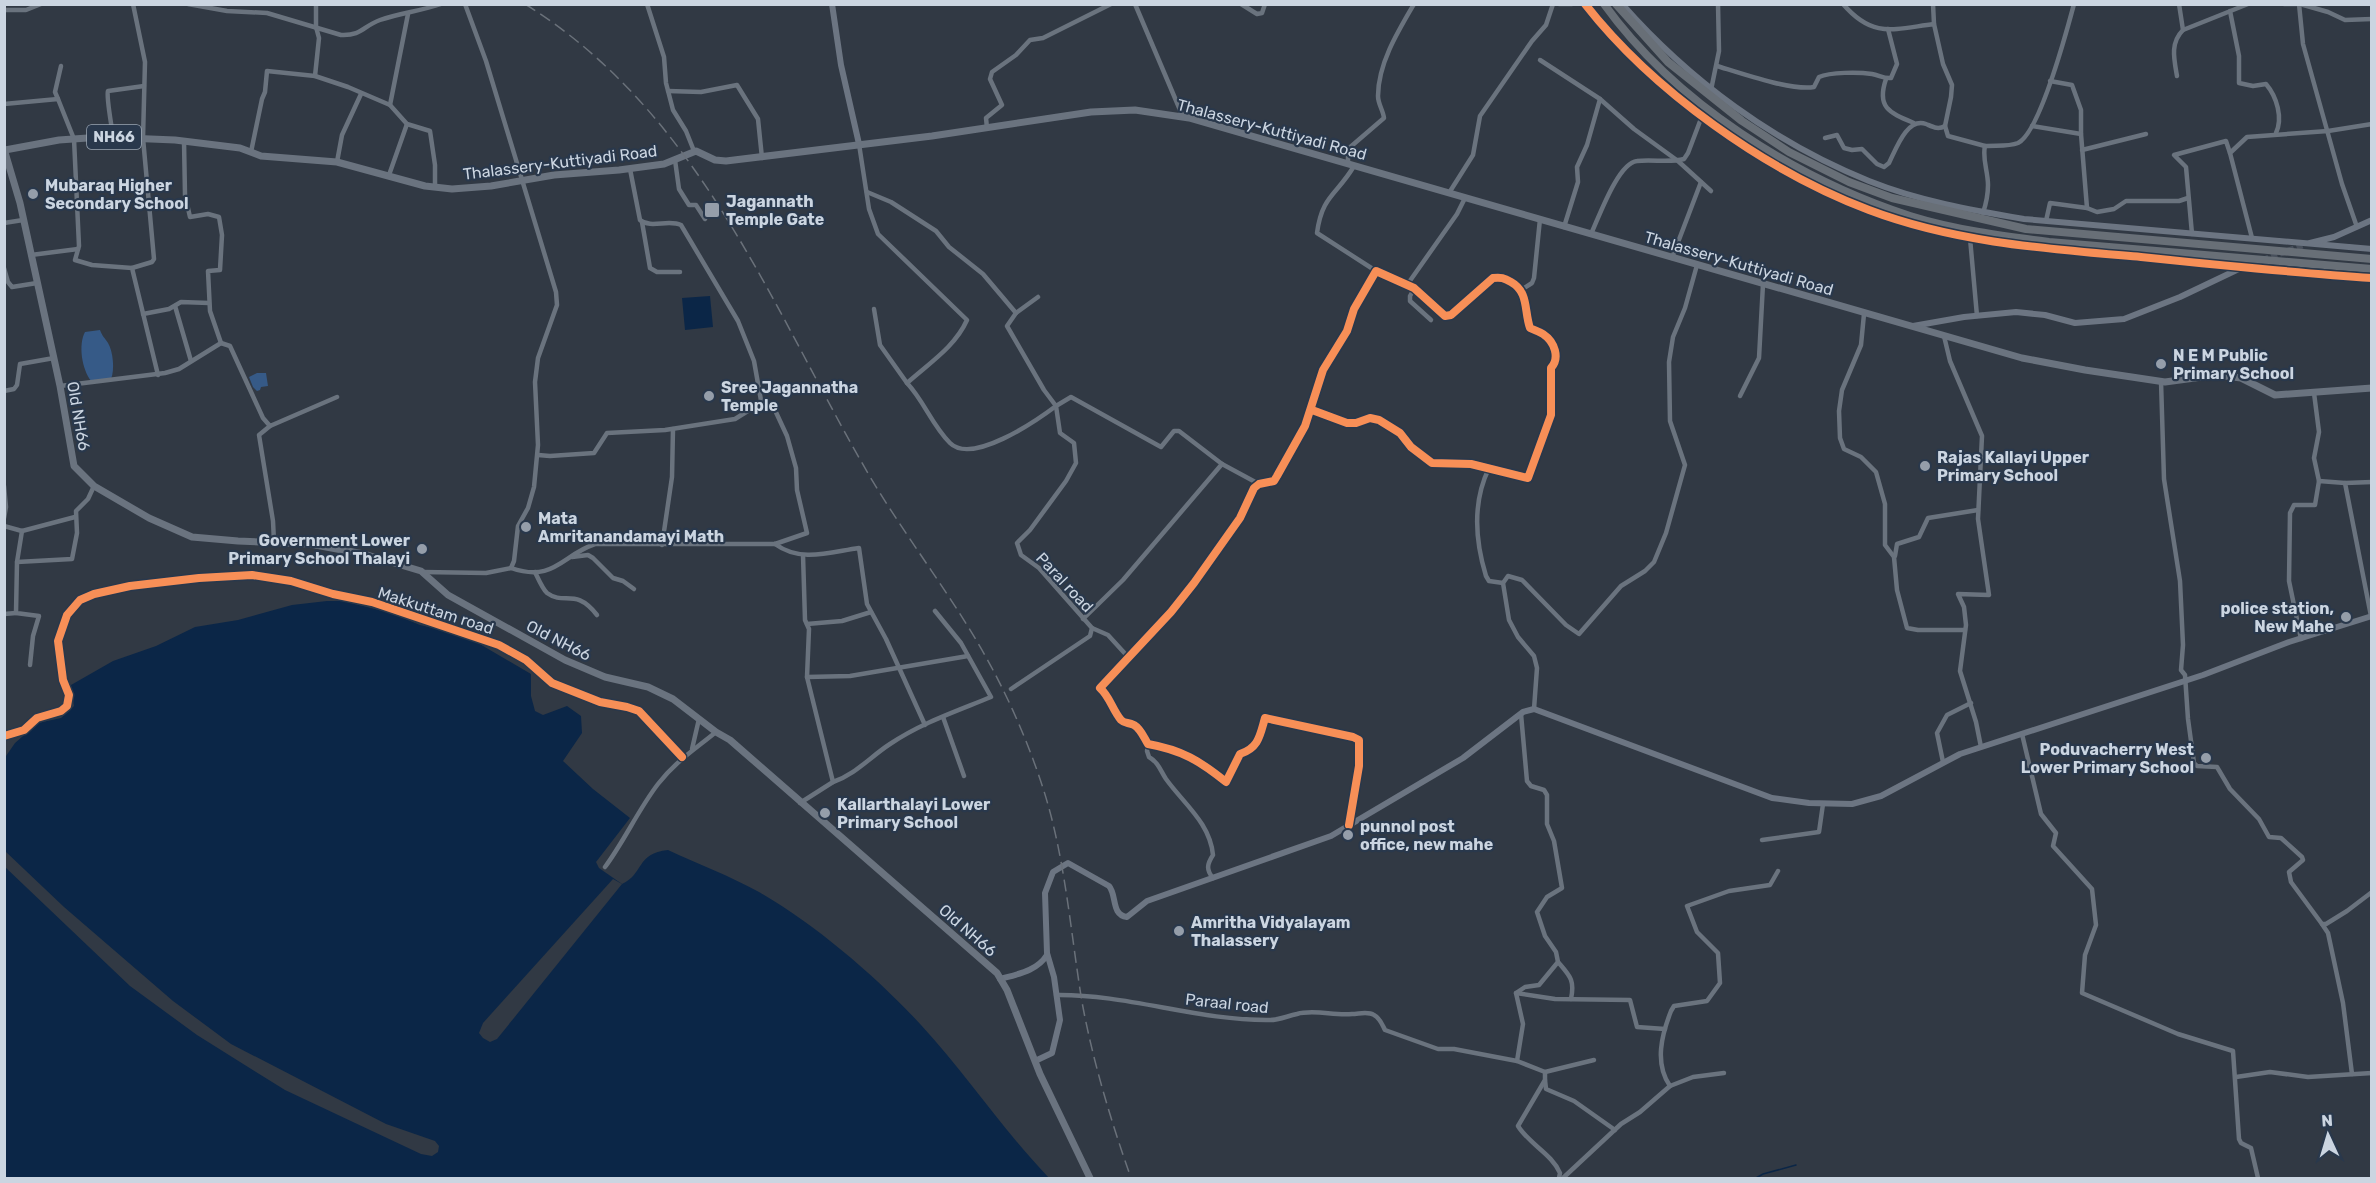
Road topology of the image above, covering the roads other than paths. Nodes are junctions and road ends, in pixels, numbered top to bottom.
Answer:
1 (41, 4) edge
2 (133, 4) edge
3 (188, 4) edge
4 (316, 4) edge
5 (441, 4) edge
6 (465, 4) edge
7 (647, 4) edge
8 (832, 4) edge
9 (1111, 4) edge
10 (1135, 4) edge
11 (1241, 4) edge
12 (1265, 4) edge
13 (1414, 4) edge
14 (1553, 4) edge
15 (1559, 4) edge
16 (1572, 4) edge
17 (1585, 4) edge
18 (1604, 4) edge
19 (1616, 4) edge
20 (1622, 4) edge
21 (1718, 4) edge
22 (1843, 4) edge
23 (1933, 4) edge
24 (2074, 4) edge
25 (2179, 4) edge
26 (2248, 4) edge
27 (2284, 4) edge
28 (2299, 4) edge
29 (4, 10) edge
30 (2230, 11) junction
31 (408, 14) junction
32 (2372, 19) edge
33 (1934, 24) junction
34 (316, 27) junction
35 (1888, 29) junction
36 (2182, 30) junction
37 (1540, 60) dead end
38 (61, 66) dead end
39 (1717, 66) junction
40 (315, 76) junction
41 (2177, 76) dead end
42 (1886, 79) junction
43 (2050, 81) junction
44 (144, 86) junction
45 (1711, 90) junction
46 (668, 91) junction
47 (361, 94) junction
48 (58, 99) junction
49 (1600, 99) junction
50 (4, 104) edge
51 (390, 105) junction
52 (1702, 116) junction
53 (1183, 117) junction
54 (1914, 123) junction
55 (407, 124) junction
56 (2372, 124) edge
57 (1945, 126) junction
58 (2031, 126) junction
59 (987, 128) junction
60 (2328, 131) junction
61 (2276, 133) junction
62 (2081, 134) junction
63 (2146, 134) dead end
64 (113, 137) junction
65 (143, 138) junction
66 (1825, 138) dead end
67 (74, 139) junction
68 (184, 141) junction
69 (859, 144) junction
70 (1985, 146) junction
71 (5, 149) edge
72 (2082, 150) junction
73 (694, 151) junction
74 (251, 152) junction
75 (2230, 153) junction
76 (762, 158) junction
77 (675, 160) junction
78 (1678, 160) junction
79 (337, 162) junction
80 (1351, 165) junction
81 (630, 169) junction
82 (389, 174) junction
83 (522, 181) junction
84 (1701, 182) junction
85 (435, 187) junction
86 (1711, 191) dead end
87 (867, 192) junction
88 (1449, 193) junction
89 (1466, 198) junction
90 (2188, 198) junction
91 (2087, 208) junction
92 (1983, 213) junction
93 (705, 219) dead end
94 (1540, 219) junction
95 (24, 220) junction
96 (2372, 220) edge
97 (2046, 221) junction
98 (642, 222) junction
99 (4, 223) edge
100 (1564, 227) junction
101 (2357, 227) junction
102 (1591, 234) junction
103 (2192, 234) junction
104 (1970, 238) junction
105 (2252, 238) junction
106 (2304, 245) junction
107 (78, 249) junction
108 (2372, 249) edge
109 (31, 255) junction
110 (1672, 258) junction
111 (2372, 259) edge
112 (1696, 265) junction
113 (2246, 266) junction
114 (132, 268) junction
115 (5, 269) edge
116 (2372, 269) edge
117 (1376, 271) junction
118 (680, 272) dead end
119 (2372, 278) edge
120 (38, 283) junction
121 (1763, 284) junction
122 (1407, 285) junction
123 (1414, 289) junction
124 (1521, 290) junction
125 (1038, 297) dead end
126 (209, 303) junction
127 (175, 306) junction
128 (874, 309) dead end
129 (1016, 313) junction
130 (143, 314) junction
131 (1864, 314) junction
132 (1977, 316) junction
133 (1431, 320) dead end
134 (1910, 327) junction
135 (1944, 336) junction
136 (221, 343) junction
137 (54, 358) junction
138 (192, 361) junction
139 (158, 375) junction
140 (2162, 381) junction
141 (907, 383) junction
142 (60, 386) junction
143 (2372, 388) edge
144 (4, 391) edge
145 (2314, 393) junction
146 (337, 396) dead end
147 (1740, 396) dead end
148 (762, 406) junction
149 (1056, 406) junction
150 (1312, 410) junction
151 (270, 426) junction
152 (673, 429) junction
153 (538, 455) junction
154 (1222, 464) junction
155 (1489, 468) junction
156 (2319, 481) junction
157 (2372, 482) edge
158 (2345, 483) junction
159 (1259, 484) junction
160 (4, 486) edge
161 (94, 486) junction
162 (1978, 510) junction
163 (75, 517) junction
164 (4, 518) edge
165 (4, 525) edge
166 (22, 531) junction
167 (274, 542) junction
168 (775, 544) junction
169 (662, 545) junction
170 (803, 555) junction
171 (572, 557) junction
172 (1895, 559) junction
173 (17, 562) junction
174 (511, 568) junction
175 (421, 571) junction
176 (535, 572) junction
177 (1503, 583) junction
178 (634, 589) dead end
179 (935, 611) dead end
180 (871, 612) junction
181 (16, 613) junction
182 (4, 614) edge
183 (597, 615) dead end
184 (2371, 616) edge
185 (1083, 619) junction
186 (807, 624) junction
187 (1092, 628) junction
188 (1965, 630) junction
189 (2301, 639) junction
190 (968, 656) junction
191 (1129, 658) junction
192 (30, 665) dead end
193 (898, 669) junction
194 (807, 676) junction
195 (2185, 681) junction
196 (1011, 689) dead end
197 (1971, 703) junction
198 (1534, 709) junction
199 (1521, 714) junction
200 (943, 717) junction
201 (699, 719) junction
202 (925, 725) junction
203 (716, 732) junction
204 (2022, 734) junction
205 (4, 736) edge
206 (1148, 744) junction
207 (1981, 747) junction
208 (692, 749) junction
209 (682, 757) junction
210 (1943, 762) junction
211 (964, 776) dead end
212 (833, 782) junction
213 (800, 803) junction
214 (1823, 804) junction
215 (1349, 825) junction
216 (1762, 840) dead end
217 (605, 867) dead end
218 (1778, 871) dead end
219 (1214, 878) junction
220 (2372, 892) edge
221 (2322, 924) junction
222 (1047, 955) junction
223 (1557, 962) junction
224 (1000, 979) junction
225 (1516, 993) junction
226 (1056, 995) junction
227 (1570, 999) junction
228 (1665, 1029) junction
229 (1594, 1060) dead end
230 (1035, 1061) junction
231 (1517, 1061) junction
232 (1545, 1072) junction
233 (2372, 1073) edge
234 (1724, 1074) dead end
235 (2352, 1074) junction
236 (2236, 1077) junction
237 (1545, 1080) junction
238 (1670, 1086) junction
239 (1615, 1130) junction
240 (1090, 1179) edge
241 (1561, 1179) edge
242 (2258, 1179) edge

1 - 29 street
2 - 44 street
3 - 34 street
4 - 34 street
5 - 31 street
6 - 83 street
7 - 46 street
8 - 69 main road
9 - 59 street
10 - 53 street
11 - 12 street
13 - 80 street
14 - 88 street
15 - 16 street
17 - 52 main road
18 - 116 highway
19 - 111 highway
20 - 45 main road
21 - 39 street
22 - 35 street
23 - 33 street
24 - 43 street
25 - 36 street
26 - 30 street
27 - 28 street
28 - 32 street
28 - 60 street
30 - 36 street
30 - 61 street
31 - 34 street
31 - 51 street
33 - 35 street
33 - 57 street
34 - 40 street
35 - 42 street
36 - 41 street
37 - 49 street
38 - 48 street
39 - 42 street
39 - 45 street
40 - 47 street
40 - 74 street
42 - 54 street
43 - 58 street
43 - 62 street
44 - 64 street
44 - 65 street
45 - 92 main road
46 - 73 street
46 - 76 street
47 - 51 street
47 - 79 street
48 - 50 street
48 - 67 street
49 - 78 street
49 - 100 street
51 - 55 street
52 - 78 street
52 - 104 main road
53 - 59 main road, Thalassery-Kuttiyadi Road
53 - 80 main road, Thalassery-Kuttiyadi Road
54 - 57 street
54 - 66 street
55 - 82 street
55 - 85 street
56 - 60 street
57 - 70 street
58 - 62 street
58 - 70 street
59 - 69 main road, Thalassery-Kuttiyadi Road
60 - 61 street
60 - 101 street
61 - 75 street
62 - 72 street
63 - 72 street
64 - 65 main road, Thalassery-Kuttiyadi Road / NH66
64 - 67 main road, Thalassery-Kuttiyadi Road / NH66
65 - 68 main road, Thalassery-Kuttiyadi Road / NH66
65 - 114 street
67 - 71 main road, Thalassery-Kuttiyadi Road / NH66
67 - 107 street
68 - 74 main road, Thalassery-Kuttiyadi Road / NH66
68 - 126 street
69 - 76 main road, Thalassery-Kuttiyadi Road
69 - 87 street
70 - 92 street
71 - 95 main road, Old NH66 / NH66
72 - 91 street
73 - 76 main road, Thalassery-Kuttiyadi Road
73 - 77 main road, Thalassery-Kuttiyadi Road
74 - 79 main road, Thalassery-Kuttiyadi Road
75 - 90 street
75 - 105 street
77 - 81 main road, Thalassery-Kuttiyadi Road
77 - 93 street
78 - 84 street
78 - 102 street
79 - 82 main road, Thalassery-Kuttiyadi Road
80 - 88 main road, Thalassery-Kuttiyadi Road
80 - 117 street
81 - 83 main road, Thalassery-Kuttiyadi Road
81 - 98 street
82 - 85 main road, Thalassery-Kuttiyadi Road
83 - 85 main road, Thalassery-Kuttiyadi Road
83 - 153 street
84 - 86 street
84 - 110 street
87 - 129 street
87 - 141 street
88 - 89 main road, Thalassery-Kuttiyadi Road
89 - 94 main road, Thalassery-Kuttiyadi Road
89 - 122 street
90 - 91 street
90 - 103 street
91 - 97 street
92 - 97 main road
94 - 100 main road, Thalassery-Kuttiyadi Road
94 - 124 street
95 - 99 street
95 - 109 main road, Old NH66 / NH66
96 - 101 main road
97 - 103 main road
98 - 118 street
98 - 148 street
100 - 102 main road, Thalassery-Kuttiyadi Road
101 - 106 main road
102 - 110 main road, Thalassery-Kuttiyadi Road
103 - 105 main road
104 - 113 main road
104 - 132 street
105 - 106 main road
106 - 108 main road
107 - 109 street
107 - 114 street
109 - 120 main road, Old NH66 / NH66
110 - 112 main road, Thalassery-Kuttiyadi Road
112 - 121 main road, Thalassery-Kuttiyadi Road
112 - 177 street
113 - 119 main road
113 - 132 main road
114 - 130 street
115 - 120 street
117 - 122 street
117 - 150 street
120 - 137 main road, Old NH66 / NH66
121 - 131 main road, Thalassery-Kuttiyadi Road
121 - 147 street
122 - 123 street
123 - 124 street
123 - 133 street
124 - 155 street
125 - 129 street
126 - 127 street
126 - 136 street
127 - 130 street
127 - 138 street
128 - 141 street
129 - 149 street
130 - 139 street
131 - 134 main road, Thalassery-Kuttiyadi Road
131 - 172 street
132 - 134 main road
134 - 135 main road, Thalassery-Kuttiyadi Road
135 - 140 main road, Thalassery-Kuttiyadi Road
135 - 162 street
136 - 138 street
136 - 151 street
137 - 142 main road, Old NH66 / NH66
137 - 144 street
138 - 139 street
139 - 142 street
140 - 145 main road, Thalassery-Kuttiyadi Road
140 - 195 street
141 - 149 street
142 - 161 main road, Old NH66 / NH66
143 - 145 main road, Thalassery-Kuttiyadi Road
145 - 156 street
146 - 151 street
148 - 152 street
148 - 168 street
149 - 154 street
149 - 185 street, Paral road
150 - 155 street
150 - 159 street
151 - 167 street
152 - 153 street
152 - 169 street
153 - 174 street
154 - 159 street
154 - 185 street
155 - 177 street
156 - 158 street
156 - 189 street
157 - 158 street
158 - 184 street
159 - 191 street
160 - 164 street
161 - 163 street
161 - 167 main road, Old NH66 / NH66
162 - 172 street
162 - 188 street
163 - 166 street
163 - 173 street
165 - 166 street
166 - 173 street
167 - 175 main road, Old NH66 / NH66
168 - 169 street
168 - 170 street
169 - 171 street
170 - 180 street
170 - 186 street
171 - 176 street
171 - 178 street
172 - 188 street
173 - 181 street
174 - 175 street
174 - 176 street
175 - 201 main road, Old NH66 / NH66
176 - 183 street
177 - 198 street
179 - 190 street
180 - 186 street
180 - 193 street
181 - 182 street
181 - 192 street
184 - 189 main road
185 - 187 street, Paral road
186 - 194 street
187 - 191 street
187 - 196 street, Paral road
188 - 197 street
189 - 195 main road
190 - 193 street
190 - 200 street
191 - 206 street
193 - 194 street
193 - 202 street
194 - 212 street
195 - 204 main road
195 - 221 street
197 - 207 street
197 - 210 street
198 - 199 main road
198 - 214 main road
199 - 215 main road
199 - 223 street
200 - 202 street
200 - 211 street
201 - 203 main road, Old NH66 / NH66
201 - 208 street
202 - 212 street
203 - 208 street
203 - 213 main road, Old NH66 / NH66
204 - 207 main road
204 - 236 street
205 - 209 street, Makkuttam road
206 - 215 street
206 - 219 street
207 - 210 main road
208 - 209 street
209 - 217 street
210 - 214 main road
212 - 213 street
213 - 224 main road, Old NH66 / NH66
214 - 216 street
215 - 219 main road
218 - 228 street
219 - 222 main road
220 - 221 street
221 - 235 street
222 - 224 main road
222 - 226 main road
223 - 225 street
223 - 227 street
224 - 230 main road, Old NH66 / NH66
225 - 227 street
225 - 231 street
226 - 230 main road
226 - 231 street, Paraal road
227 - 228 street
228 - 238 street
229 - 232 street
230 - 240 main road, Old NH66 / NH66
231 - 232 street
232 - 237 street
233 - 235 street
234 - 238 street
235 - 236 street
236 - 242 street
237 - 239 street
237 - 241 street
238 - 239 street
239 - 241 street

